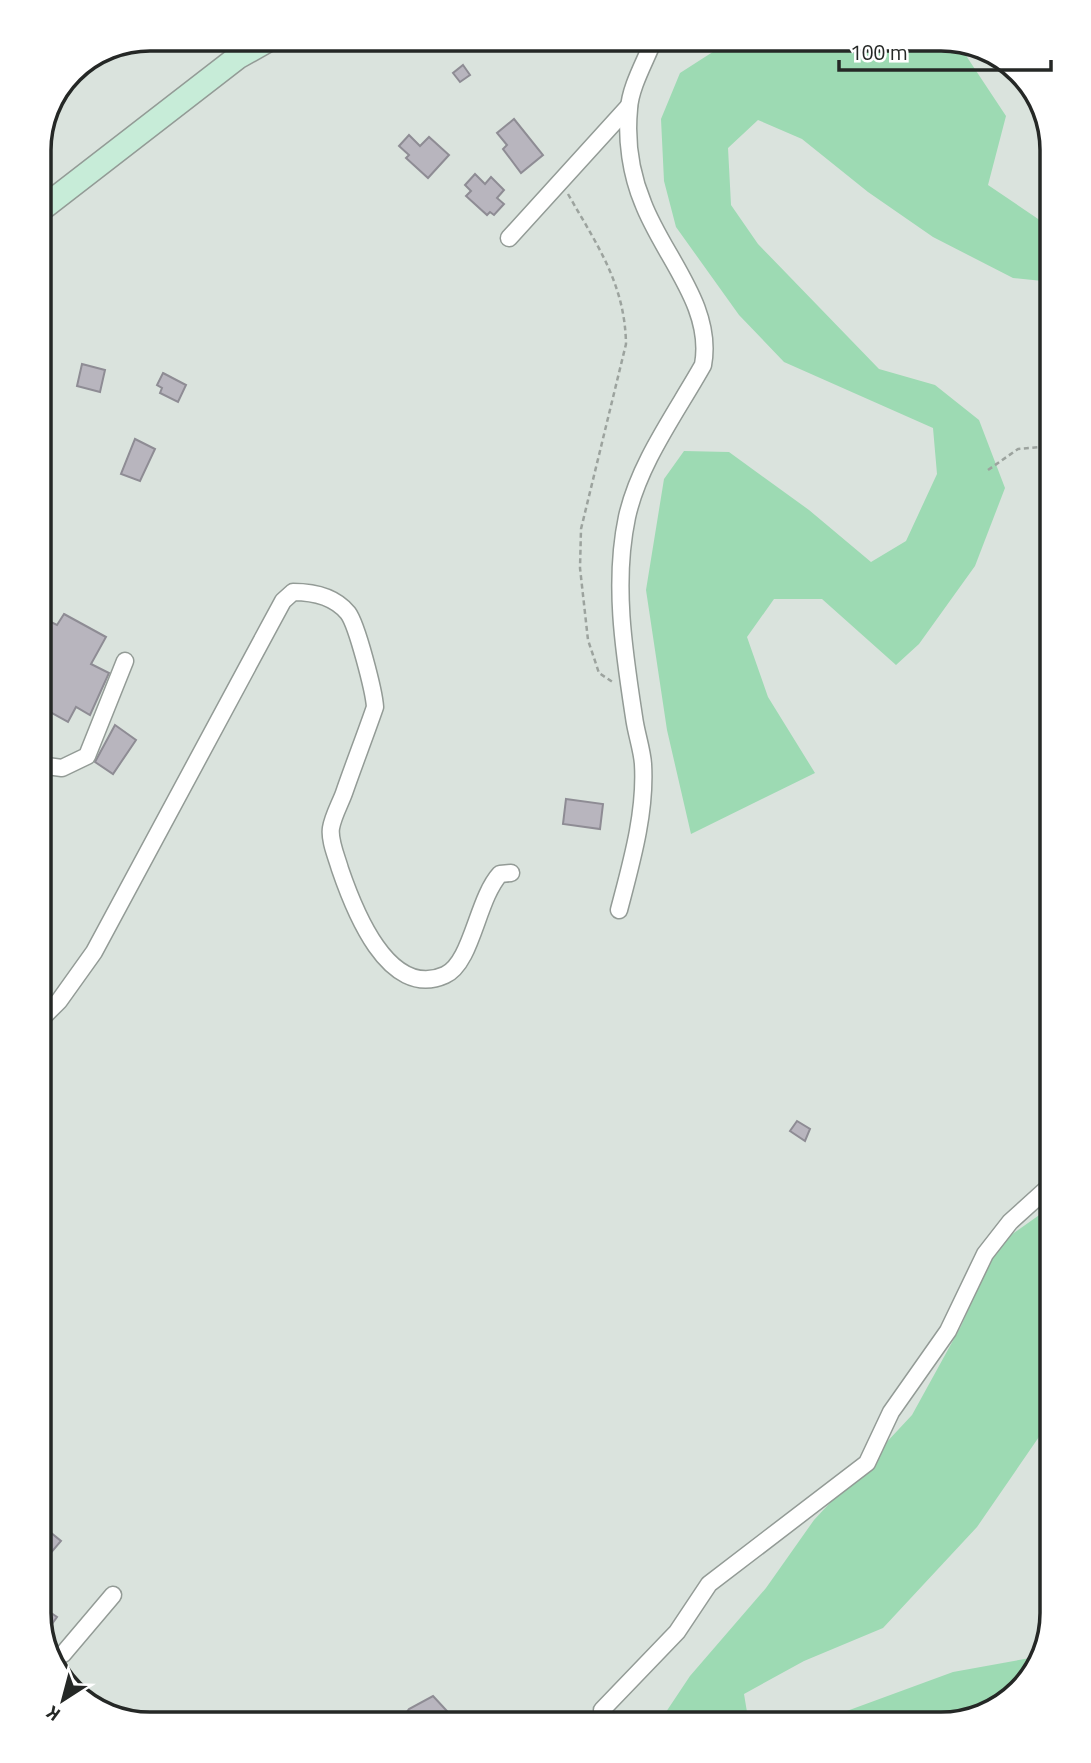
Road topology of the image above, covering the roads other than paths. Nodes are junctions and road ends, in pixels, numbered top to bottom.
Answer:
1 (248, 51) edge
2 (650, 51) edge
3 (629, 107) junction
4 (51, 202) edge
5 (509, 238) dead end
6 (125, 661) dead end
7 (51, 767) edge
8 (511, 873) dead end
9 (619, 911) dead end
10 (51, 1009) edge
11 (1040, 1195) edge
12 (113, 1595) dead end
13 (60, 1656) edge
14 (602, 1710) dead end

1 - 4 street
2 - 3 street
3 - 5 street
3 - 9 street
6 - 7 street
8 - 10 street
11 - 14 street
12 - 13 street

